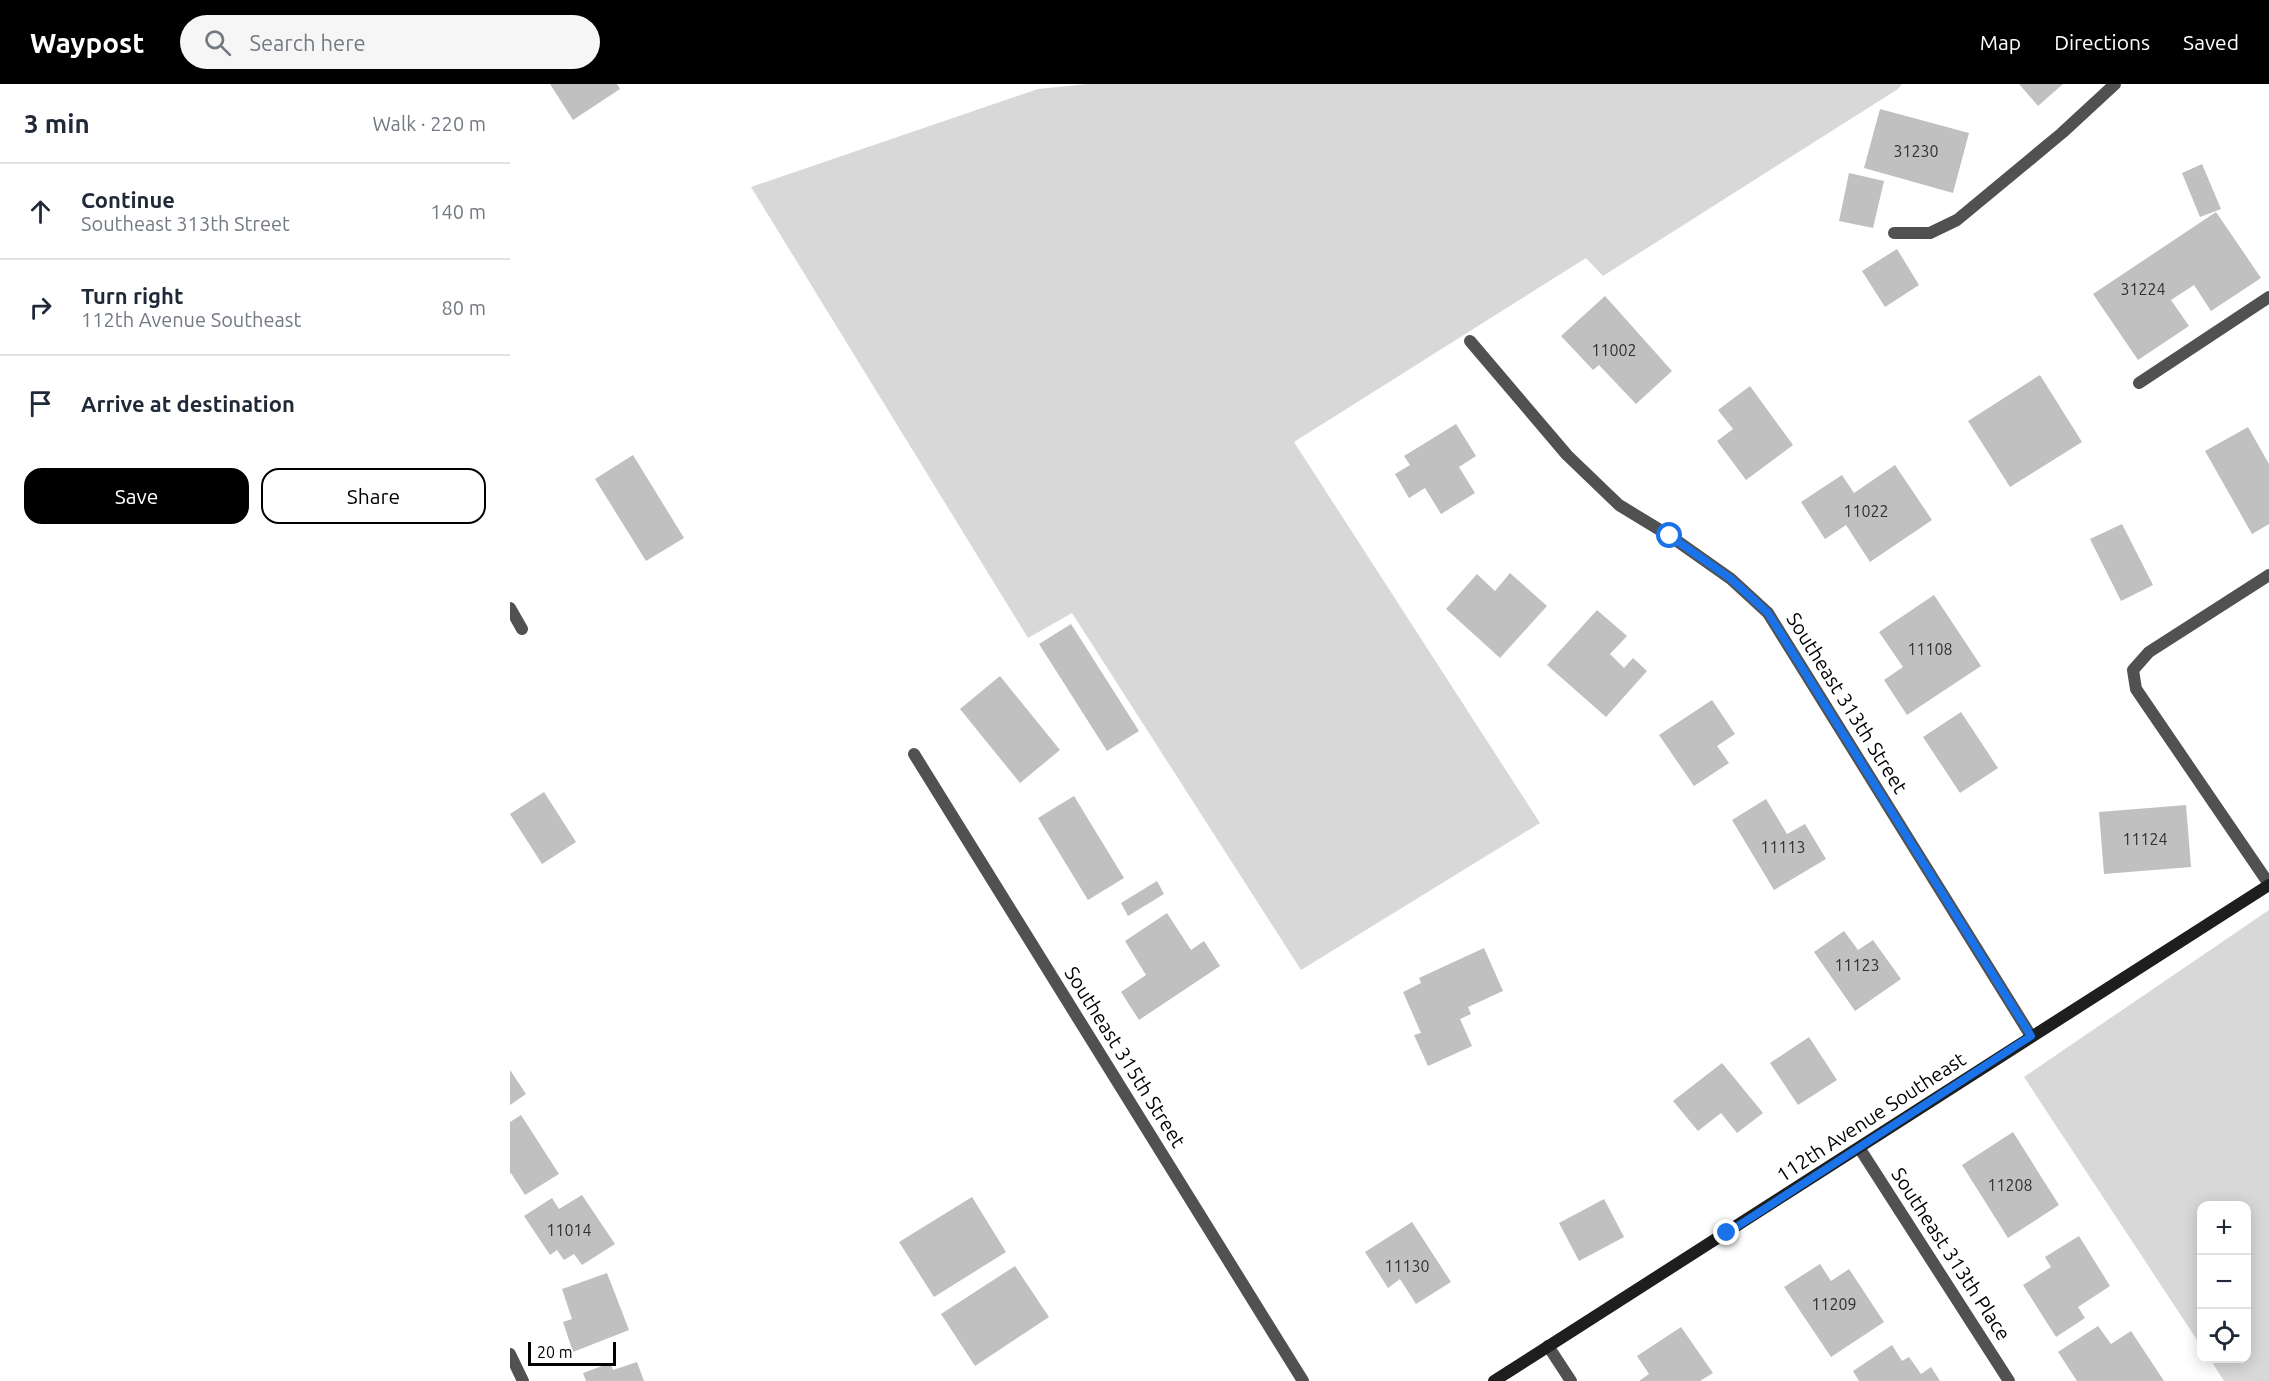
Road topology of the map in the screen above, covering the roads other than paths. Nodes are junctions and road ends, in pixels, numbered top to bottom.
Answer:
1 (2115, 84) edge
2 (1894, 233) dead end
3 (2269, 297) edge
4 (1470, 341) dead end
5 (2139, 383) dead end
6 (2269, 575) edge
7 (510, 608) edge
8 (522, 629) dead end
9 (914, 754) dead end
10 (2269, 884) edge
11 (2031, 1036) junction
12 (1860, 1149) junction
13 (1548, 1346) junction
14 (510, 1354) edge
15 (523, 1381) edge
16 (1303, 1381) edge
17 (1494, 1381) edge
18 (1571, 1381) edge
19 (2009, 1381) edge

1 - 2 street
3 - 5 street
4 - 11 street, Southeast 313th Street
6 - 10 street
7 - 8 street
9 - 16 street, Southeast 315th Street
10 - 11 street, 112th Avenue Southeast
11 - 12 street, 112th Avenue Southeast
12 - 13 street, 112th Avenue Southeast
12 - 19 street, Southeast 313th Place
13 - 17 street, 112th Avenue Southeast
13 - 18 street
14 - 15 street

